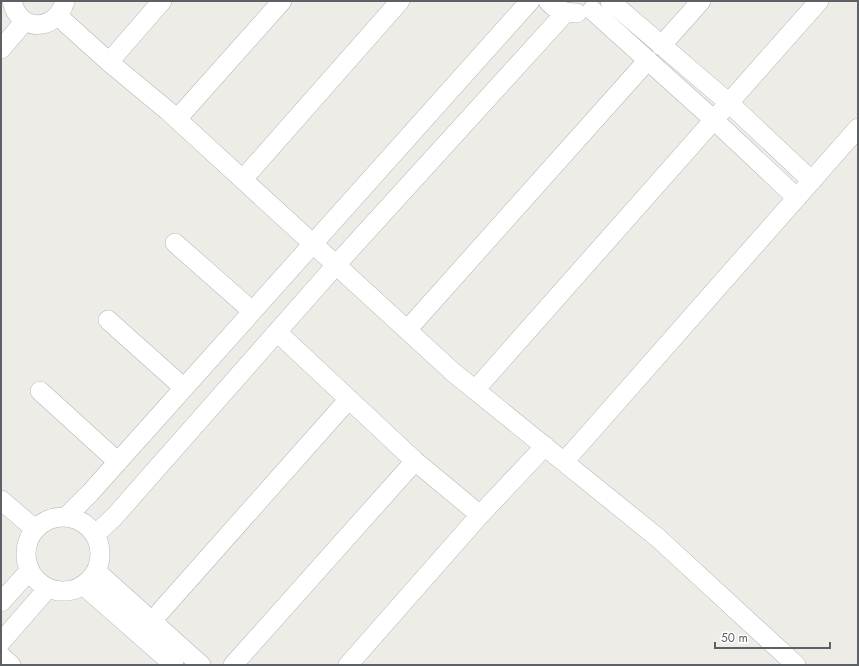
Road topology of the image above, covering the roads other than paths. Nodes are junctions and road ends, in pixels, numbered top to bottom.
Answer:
1 (12, 1) edge
2 (162, 1) edge
3 (282, 1) edge
4 (400, 1) edge
5 (530, 1) edge
6 (548, 1) edge
7 (610, 1) edge
8 (701, 1) edge
9 (819, 1) edge
10 (598, 5) edge
11 (62, 8) edge
12 (566, 12) junction
13 (25, 21) junction
14 (661, 46) junction
15 (1, 49) edge
16 (648, 60) junction
17 (109, 62) junction
18 (729, 103) junction
19 (177, 119) junction
20 (714, 120) junction
21 (858, 128) edge
22 (243, 180) junction
23 (812, 181) junction
24 (797, 198) junction
25 (175, 243) dead end
26 (313, 244) junction
27 (336, 265) junction
28 (252, 311) junction
29 (108, 320) dead end
30 (407, 330) junction
31 (277, 332) junction
32 (184, 388) junction
33 (475, 390) junction
34 (40, 391) dead end
35 (349, 399) junction
36 (545, 446) junction
37 (118, 462) junction
38 (415, 462) junction
39 (564, 462) junction
40 (1, 500) edge
41 (480, 515) junction
42 (66, 517) junction
43 (36, 529) junction
44 (95, 535) junction
45 (30, 570) junction
46 (96, 572) junction
47 (83, 585) junction
48 (48, 588) junction
49 (1, 602) edge
50 (160, 612) dead end
51 (1, 642) edge
52 (1, 656) edge
53 (11, 665) edge
54 (174, 665) edge
55 (201, 665) edge
56 (233, 665) edge
57 (348, 665) edge
58 (796, 665) edge

1 - 13 street
2 - 17 street
3 - 19 street
4 - 22 street
5 - 26 street
6 - 12 street
7 - 14 street
8 - 14 street
9 - 18 street
10 - 12 street
10 - 16 street
11 - 13 street
11 - 17 street
12 - 27 street
13 - 15 street
14 - 18 street
16 - 20 street
16 - 30 street
17 - 19 street
18 - 20 street
18 - 23 street
19 - 22 street
20 - 24 street
20 - 33 street
21 - 23 street
22 - 26 street
23 - 24 street
24 - 39 street
25 - 28 street
26 - 27 street
26 - 28 street
27 - 30 street
27 - 31 street
28 - 32 street
29 - 32 street
30 - 33 street
31 - 35 street
31 - 44 street
32 - 37 street
33 - 36 street
34 - 37 street
35 - 38 street
35 - 50 street
36 - 39 street
36 - 41 street
37 - 42 street
38 - 41 street
38 - 56 street
39 - 58 street
40 - 43 street
41 - 57 street
42 - 43 street
42 - 44 street
43 - 45 street
44 - 46 street
45 - 48 street
45 - 49 street
46 - 47 street
46 - 55 street
47 - 48 street
47 - 54 street
48 - 51 street
52 - 53 street

